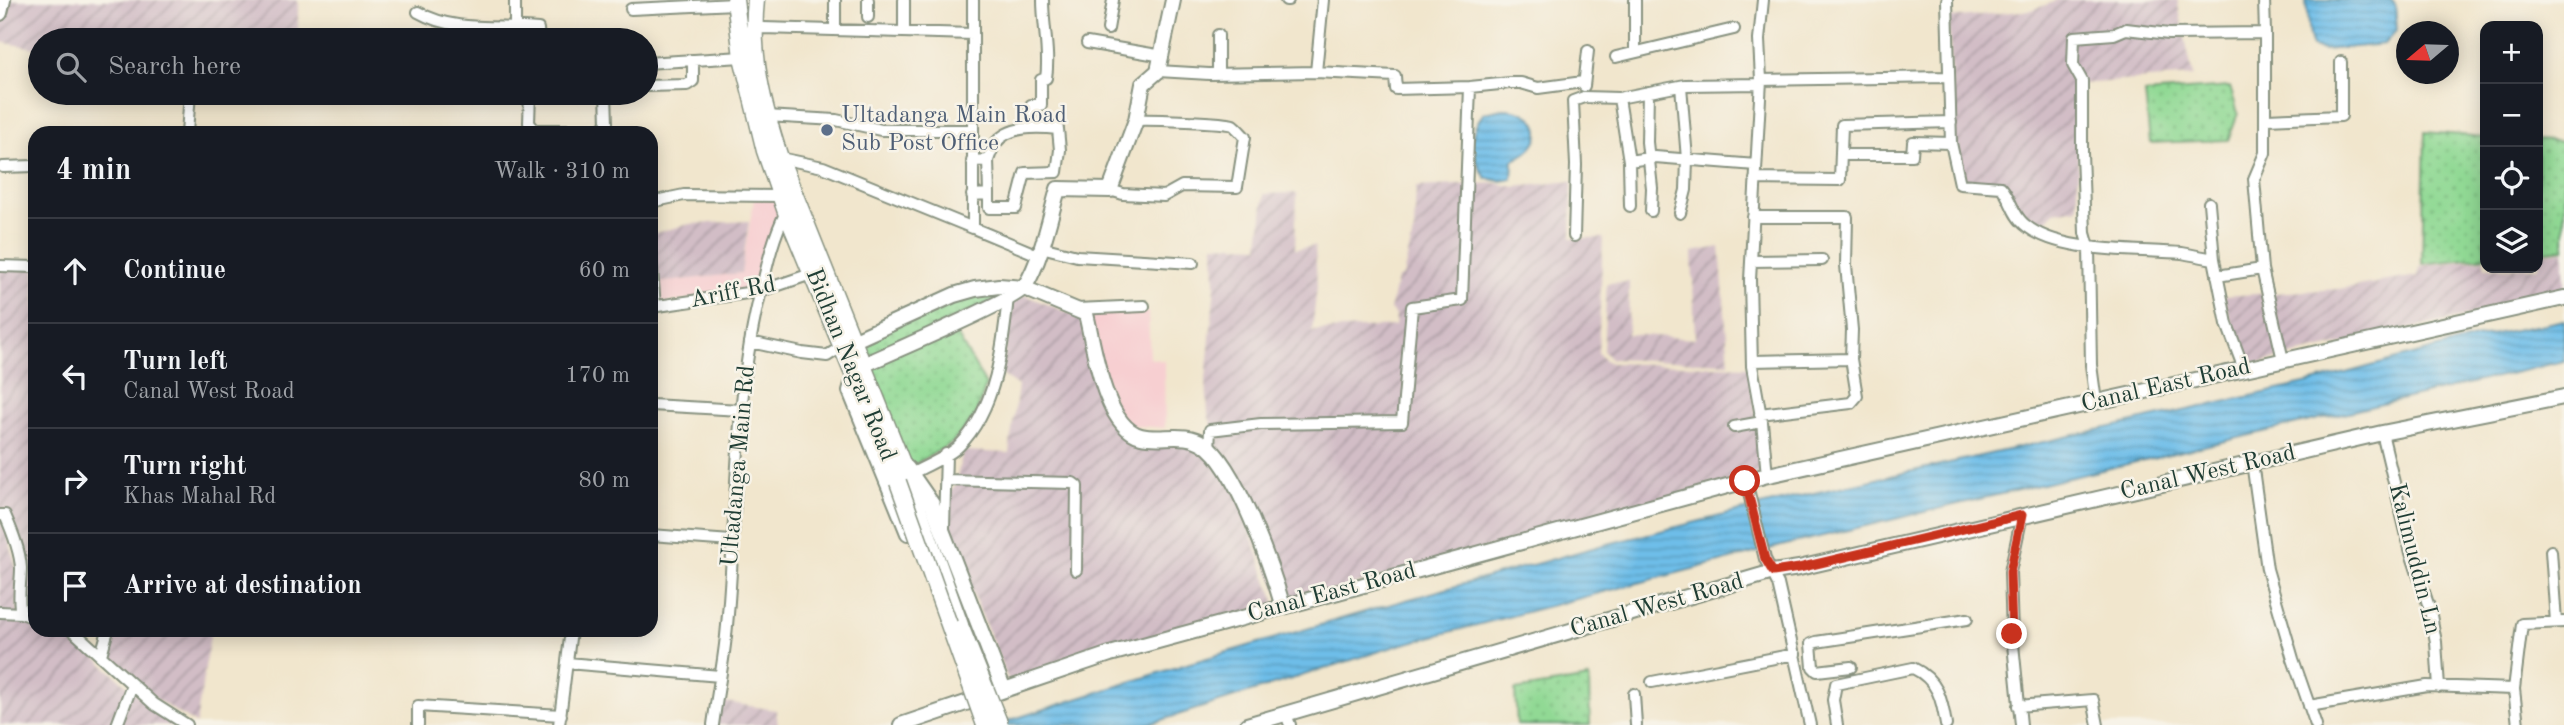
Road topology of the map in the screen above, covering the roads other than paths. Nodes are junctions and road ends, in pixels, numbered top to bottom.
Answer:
1 (3, 0) edge
2 (515, 0) edge
3 (756, 0) edge
4 (835, 0) edge
5 (868, 0) edge
6 (904, 0) edge
7 (973, 0) edge
8 (1043, 0) edge
9 (1114, 0) edge
10 (1173, 0) edge
11 (1323, 0) edge
12 (1635, 0) edge
13 (1763, 0) edge
14 (1947, 0) edge
15 (2264, 0) edge
16 (735, 2) edge
17 (631, 9) dead end
18 (418, 12) dead end
19 (0, 13) edge
20 (868, 17) dead end
21 (515, 27) junction
22 (469, 28) edge
23 (494, 28) edge
24 (526, 28) edge
25 (1108, 29) dead end
26 (1734, 29) dead end
27 (835, 30) junction
28 (746, 31) junction
29 (904, 32) junction
30 (2265, 33) junction
31 (973, 34) junction
32 (1218, 36) dead end
33 (1087, 43) dead end
34 (1588, 51) dead end
35 (1635, 52) junction
36 (1616, 57) dead end
37 (742, 58) junction
38 (693, 60) junction
39 (658, 62) edge
40 (2341, 62) dead end
41 (1160, 64) junction
42 (1316, 72) junction
43 (1218, 74) junction
44 (1949, 77) junction
45 (1583, 82) junction
46 (1761, 82) junction
47 (658, 86) edge
48 (1681, 86) junction
49 (1470, 87) junction
50 (1648, 92) junction
51 (1584, 97) junction
52 (1619, 98) junction
53 (189, 105) edge
54 (530, 105) edge
55 (606, 105) edge
56 (1031, 114) dead end
57 (766, 117) junction
58 (2267, 119) junction
59 (1136, 120) junction
60 (1951, 122) junction
61 (188, 126) edge
62 (530, 126) edge
63 (606, 126) edge
64 (972, 130) junction
65 (1951, 143) junction
66 (1841, 155) junction
67 (780, 158) junction
68 (1649, 159) junction
69 (1687, 159) junction
70 (988, 160) junction
71 (972, 161) junction
72 (1629, 161) junction
73 (1756, 165) junction
74 (28, 166) edge
75 (3, 167) dead end
76 (1755, 178) junction
77 (1110, 190) junction
78 (989, 194) junction
79 (972, 195) junction
80 (780, 196) junction
81 (658, 201) edge
82 (2209, 203) dead end
83 (1630, 206) dead end
84 (1651, 211) dead end
85 (786, 212) junction
86 (1680, 213) dead end
87 (1753, 217) junction
88 (973, 228) junction
89 (1574, 236) dead end
90 (2089, 247) junction
91 (1039, 251) junction
92 (2214, 259) junction
93 (1822, 260) dead end
94 (1751, 261) junction
95 (1193, 262) dead end
96 (0, 267) edge
97 (28, 267) edge
98 (2262, 270) junction
99 (814, 273) junction
100 (2217, 276) junction
101 (1024, 288) junction
102 (761, 291) junction
103 (1008, 297) junction
104 (2564, 298) edge
105 (658, 306) edge
106 (1144, 306) dead end
107 (1076, 309) junction
108 (750, 342) junction
109 (847, 343) junction
110 (1851, 359) junction
111 (2283, 360) junction
112 (1752, 361) junction
113 (2244, 369) junction
114 (856, 371) junction
115 (2564, 397) edge
116 (2096, 402) junction
117 (658, 405) edge
118 (741, 411) junction
119 (1761, 418) junction
120 (1734, 427) dead end
121 (2382, 433) junction
122 (1209, 449) junction
123 (946, 454) junction
124 (2252, 462) junction
125 (904, 474) junction
126 (1768, 475) junction
127 (945, 480) junction
128 (1747, 488) junction
129 (0, 515) edge
130 (2022, 515) junction
131 (944, 535) junction
132 (658, 536) edge
133 (732, 541) junction
134 (2551, 551) dead end
135 (1769, 566) junction
136 (1076, 570) dead end
137 (1283, 607) junction
138 (0, 612) edge
139 (21, 613) junction
140 (28, 616) edge
141 (1967, 620) dead end
142 (2560, 622) edge
143 (80, 637) edge
144 (106, 637) edge
145 (570, 637) edge
146 (1811, 644) junction
147 (1794, 651) junction
148 (101, 655) junction
149 (567, 663) junction
150 (1813, 667) junction
151 (1851, 667) dead end
152 (1798, 670) junction
153 (720, 676) junction
154 (1652, 682) dead end
155 (132, 685) junction
156 (2439, 687) junction
157 (2514, 689) junction
158 (1004, 690) junction
159 (1634, 694) dead end
160 (970, 702) junction
161 (2018, 706) junction
162 (2309, 706) junction
163 (1288, 719) edge
164 (560, 720) edge
165 (117, 725) edge
166 (187, 725) edge
167 (418, 725) edge
168 (713, 725) edge
169 (901, 725) edge
170 (985, 725) edge
171 (1000, 725) edge
172 (1247, 725) edge
173 (1636, 725) edge
174 (1810, 725) edge
175 (1837, 725) edge
176 (1946, 725) edge
177 (2021, 725) edge
178 (2098, 725) edge
179 (2316, 725) edge
180 (2518, 725) edge

1 - 19 main road
2 - 21 street
3 - 28 main road, Bidhan Nagar Road
4 - 27 street
5 - 20 street
6 - 29 street
7 - 31 street
8 - 56 street
9 - 25 street
10 - 41 main road
11 - 42 street
12 - 35 street
13 - 46 street
14 - 44 street
15 - 30 street
16 - 17 street
16 - 28 main road, Bidhan Nagar Road
18 - 22 street
21 - 23 street
21 - 24 street
26 - 35 street
27 - 28 street
27 - 29 street
28 - 37 main road, Bidhan Nagar Road
28 - 57 main road, Bidhan Nagar Road
29 - 31 street
30 - 58 street
30 - 90 street
31 - 64 street
32 - 43 street
33 - 41 street
34 - 45 street
35 - 36 street
37 - 38 street
37 - 80 main road, Bidhan Nagar Road
38 - 39 street
38 - 47 street
40 - 58 street
41 - 43 street
41 - 59 main road
42 - 43 street
42 - 49 street
44 - 46 street
44 - 60 street
45 - 49 street
45 - 51 street
46 - 48 street
46 - 73 street
48 - 50 street
48 - 69 street
49 - 122 street
50 - 52 street
50 - 68 street
51 - 52 street
51 - 89 street
52 - 72 street
53 - 61 street
54 - 62 street
55 - 63 street
57 - 64 street
57 - 67 main road, Bidhan Nagar Road
58 - 98 street
59 - 77 main road
59 - 77 street
60 - 65 street
60 - 66 street
64 - 71 street
65 - 66 street
65 - 90 street
66 - 76 street
67 - 88 street
67 - 109 main road, Bidhan Nagar Road
68 - 69 street
68 - 72 street
68 - 84 street
69 - 73 street
69 - 86 street
70 - 71 street
70 - 78 street
70 - 78 street
71 - 79 street
72 - 83 street
73 - 76 street
74 - 75 street
76 - 87 street
77 - 91 main road
78 - 79 street
79 - 88 street
80 - 81 street
80 - 85 main road, Bidhan Nagar Road
82 - 92 street
85 - 99 main road, Bidhan Nagar Road
85 - 102 street, Ultadanga Main Rd
87 - 94 street
87 - 110 street
88 - 91 street
90 - 92 street
90 - 116 street
91 - 95 street
91 - 101 main road
92 - 100 street
93 - 94 street
94 - 112 street
96 - 97 street
98 - 100 street
98 - 111 street
99 - 102 street, Ariff Rd
99 - 109 main road, Bidhan Nagar Road
100 - 113 street
101 - 103 main road
101 - 107 main road
101 - 109 main road
102 - 105 street, Ariff Rd
102 - 108 street, Ultadanga Main Rd
103 - 114 main road
103 - 123 street
104 - 111 main road, Canal East Road
106 - 107 street
107 - 122 main road
108 - 109 street
108 - 118 street, Ultadanga Main Rd
109 - 114 main road, Bidhan Nagar Road
110 - 112 street
110 - 119 street
111 - 113 main road, Canal East Road
112 - 119 street
113 - 116 main road, Canal East Road
114 - 125 main road, Bidhan Nagar Road
114 - 160 main road
115 - 121 main road, Canal West Road
116 - 126 main road, Canal East Road
117 - 118 street
118 - 133 street, Ultadanga Main Rd
119 - 120 street
119 - 126 street
121 - 124 main road, Canal West Road
121 - 156 street, Kalimuddin Ln
122 - 137 main road
123 - 125 street
123 - 127 street
124 - 130 main road, Canal West Road
124 - 162 street
125 - 131 main road
125 - 170 main road, Bidhan Nagar Road, bridge
125 - 171 main road, Bidhan Nagar Road, bridge
126 - 128 main road, Canal East Road
127 - 131 street
127 - 136 street
128 - 135 street
128 - 137 main road, Canal East Road
129 - 139 street
130 - 135 main road, Canal West Road
130 - 161 street
131 - 158 main road
132 - 133 street
133 - 153 street, Ultadanga Main Rd
134 - 142 street
135 - 147 street
135 - 163 main road, Canal West Road
137 - 158 main road, Canal East Road
138 - 139 street
139 - 140 street
141 - 146 street
142 - 157 street
143 - 148 street
144 - 148 street
145 - 149 street
146 - 147 street
146 - 150 street
147 - 152 street
147 - 154 street
148 - 155 street
149 - 153 street
149 - 164 street
150 - 151 street
150 - 152 street
152 - 174 street
153 - 168 street, Ultadanga Main Rd
155 - 165 street
155 - 166 street
156 - 157 street
156 - 162 street
157 - 180 street
158 - 160 main road, Canal East Road
159 - 173 street
160 - 169 main road, Canal East Road
161 - 177 street
161 - 178 street
162 - 179 street
163 - 172 main road, Canal West Road
164 - 167 street
175 - 176 street

